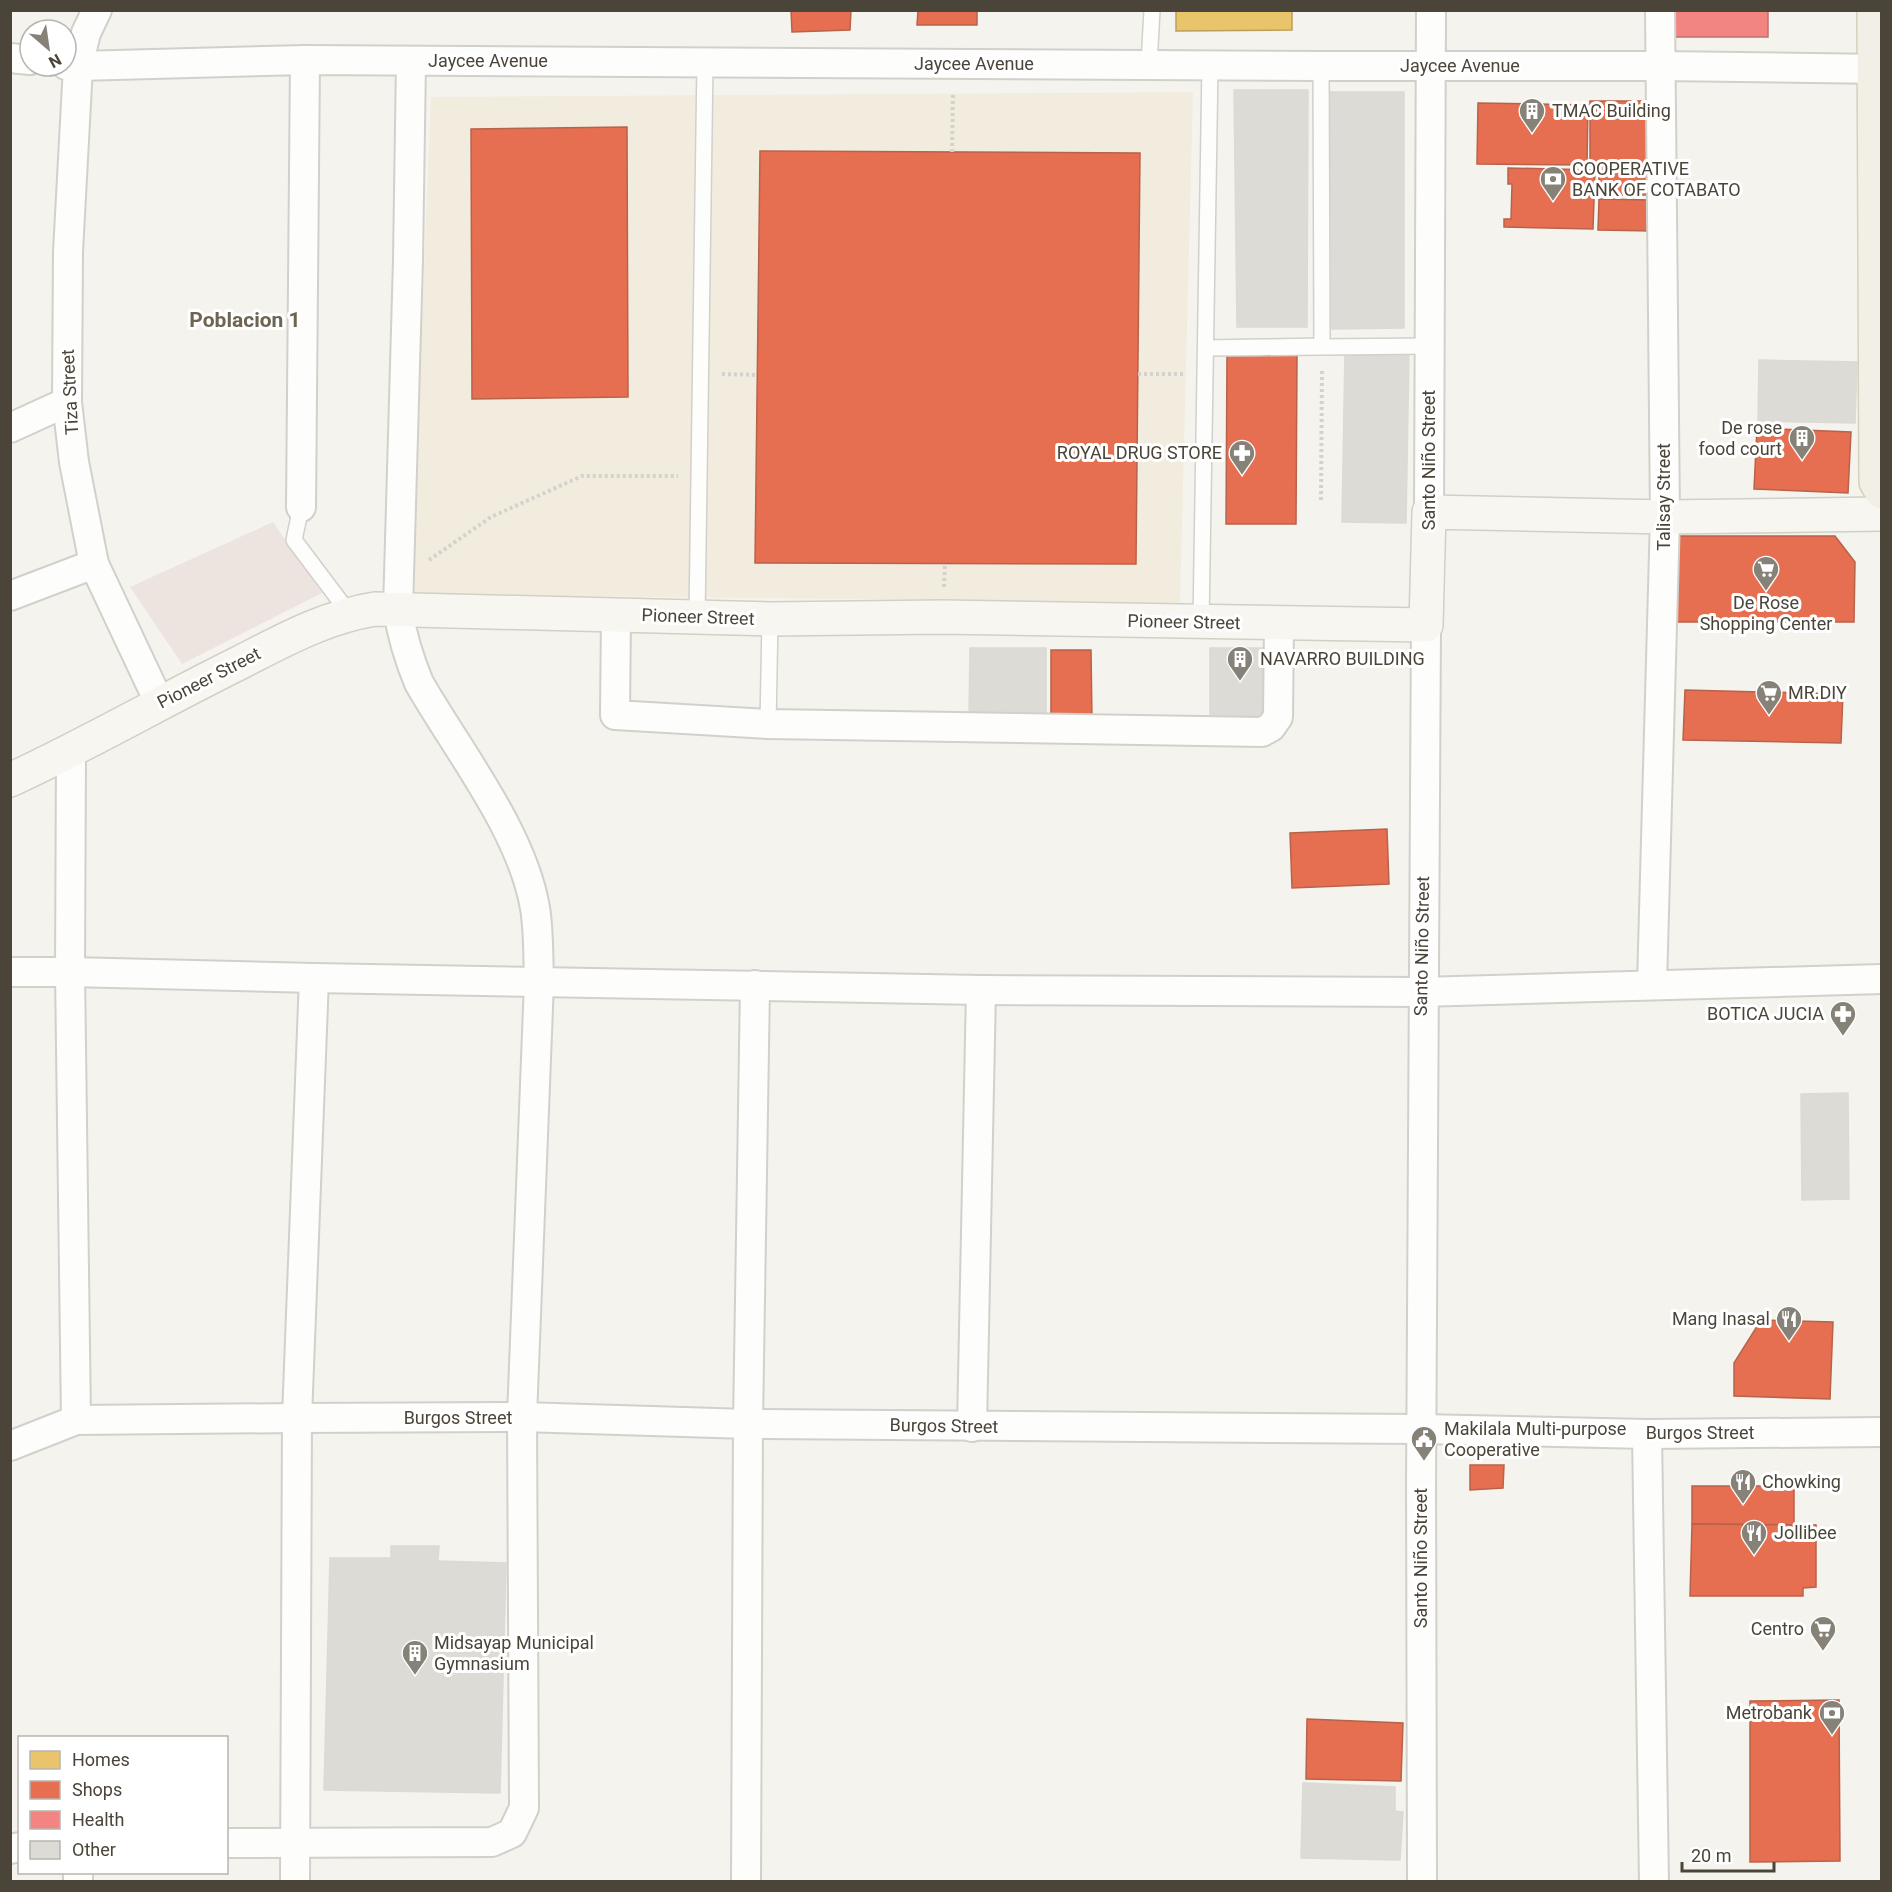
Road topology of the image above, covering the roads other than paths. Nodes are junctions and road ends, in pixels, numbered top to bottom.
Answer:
1 (97, 10) edge
2 (1152, 10) edge
3 (1431, 10) edge
4 (1660, 10) edge
5 (1874, 10) edge
6 (78, 51) edge
7 (305, 60) junction
8 (411, 61) junction
9 (705, 62) junction
10 (78, 65) edge
11 (1149, 65) junction
12 (1210, 65) junction
13 (1321, 66) junction
14 (1431, 66) junction
15 (1660, 66) junction
16 (1878, 69) edge
17 (72, 78) edge
18 (1430, 346) junction
19 (1206, 348) junction
20 (67, 402) junction
21 (10, 428) edge
22 (1881, 492) edge
23 (301, 507) joint
24 (1430, 512) junction
25 (1881, 514) edge
26 (1665, 517) junction
27 (94, 564) junction
28 (398, 595) junction
29 (10, 596) edge
30 (348, 613) junction
31 (616, 615) junction
32 (698, 617) junction
33 (770, 619) junction
34 (1201, 622) junction
35 (1280, 624) junction
36 (1426, 625) junction
37 (159, 702) junction
38 (768, 724) junction
39 (71, 752) junction
40 (10, 780) edge
41 (10, 972) edge
42 (70, 972) junction
43 (314, 978) junction
44 (1881, 979) edge
45 (539, 982) junction
46 (1652, 984) junction
47 (755, 986) junction
48 (981, 990) junction
49 (1421, 992) junction
50 (522, 1417) junction
51 (297, 1418) junction
52 (76, 1420) junction
53 (748, 1424) junction
54 (972, 1426) junction
55 (1420, 1429) junction
56 (1881, 1432) edge
57 (1647, 1434) junction
58 (10, 1446) edge
59 (295, 1841) junction
60 (228, 1843) edge
61 (295, 1881) edge
62 (746, 1881) edge
63 (1422, 1881) edge
64 (1654, 1881) edge

1 - 6 street, Tiza Street
2 - 11 lane
3 - 14 street, Santo Niño Street
4 - 15 street, Talisay Street
5 - 16 main road
7 - 8 street, Jaycee Avenue
7 - 10 street, Jaycee Avenue
7 - 23 street
8 - 9 street, Jaycee Avenue
8 - 28 street
9 - 11 street, Jaycee Avenue
9 - 32 lane
11 - 12 street, Jaycee Avenue
12 - 13 street, Jaycee Avenue
12 - 19 lane
13 - 14 street, Jaycee Avenue
13 - 19 lane
14 - 15 street, Jaycee Avenue
14 - 18 street, Santo Niño Street
15 - 16 street, Jaycee Avenue
15 - 26 street, Talisay Street
16 - 22 main road
17 - 20 street, Tiza Street
18 - 19 lane
18 - 24 street, Santo Niño Street
19 - 34 lane
20 - 21 street
20 - 27 street, Tiza Street
23 - 30 lane
24 - 26 main road
24 - 36 main road, Santo Niño Street
25 - 26 main road
26 - 46 street, Talisay Street
27 - 29 street
27 - 37 street, Tiza Street
28 - 30 main road, Pioneer Street
28 - 31 main road, Pioneer Street
28 - 45 street
30 - 37 main road, Pioneer Street
31 - 32 main road, Pioneer Street
31 - 38 street
32 - 33 main road, Pioneer Street
33 - 34 main road, Pioneer Street
33 - 38 lane
34 - 35 main road, Pioneer Street
35 - 36 main road, Pioneer Street
35 - 38 street
36 - 49 street, Santo Niño Street
37 - 39 main road, Pioneer Street
39 - 40 main road, Pioneer Street
39 - 42 street
41 - 42 street
42 - 43 street
42 - 52 street
43 - 45 street
43 - 51 street
44 - 46 street
45 - 47 street
45 - 50 street
46 - 49 street
47 - 48 street
47 - 53 street
48 - 49 street
48 - 54 street
49 - 55 street, Santo Niño Street
50 - 51 street, Burgos Street
50 - 53 street, Burgos Street
50 - 59 street
51 - 52 street, Burgos Street
51 - 59 street
52 - 58 street, Burgos Street
53 - 54 street, Burgos Street
53 - 62 street
54 - 55 street, Burgos Street
55 - 57 street, Burgos Street
55 - 63 street, Santo Niño Street
56 - 57 street, Burgos Street
57 - 64 street
59 - 60 street
59 - 61 street

